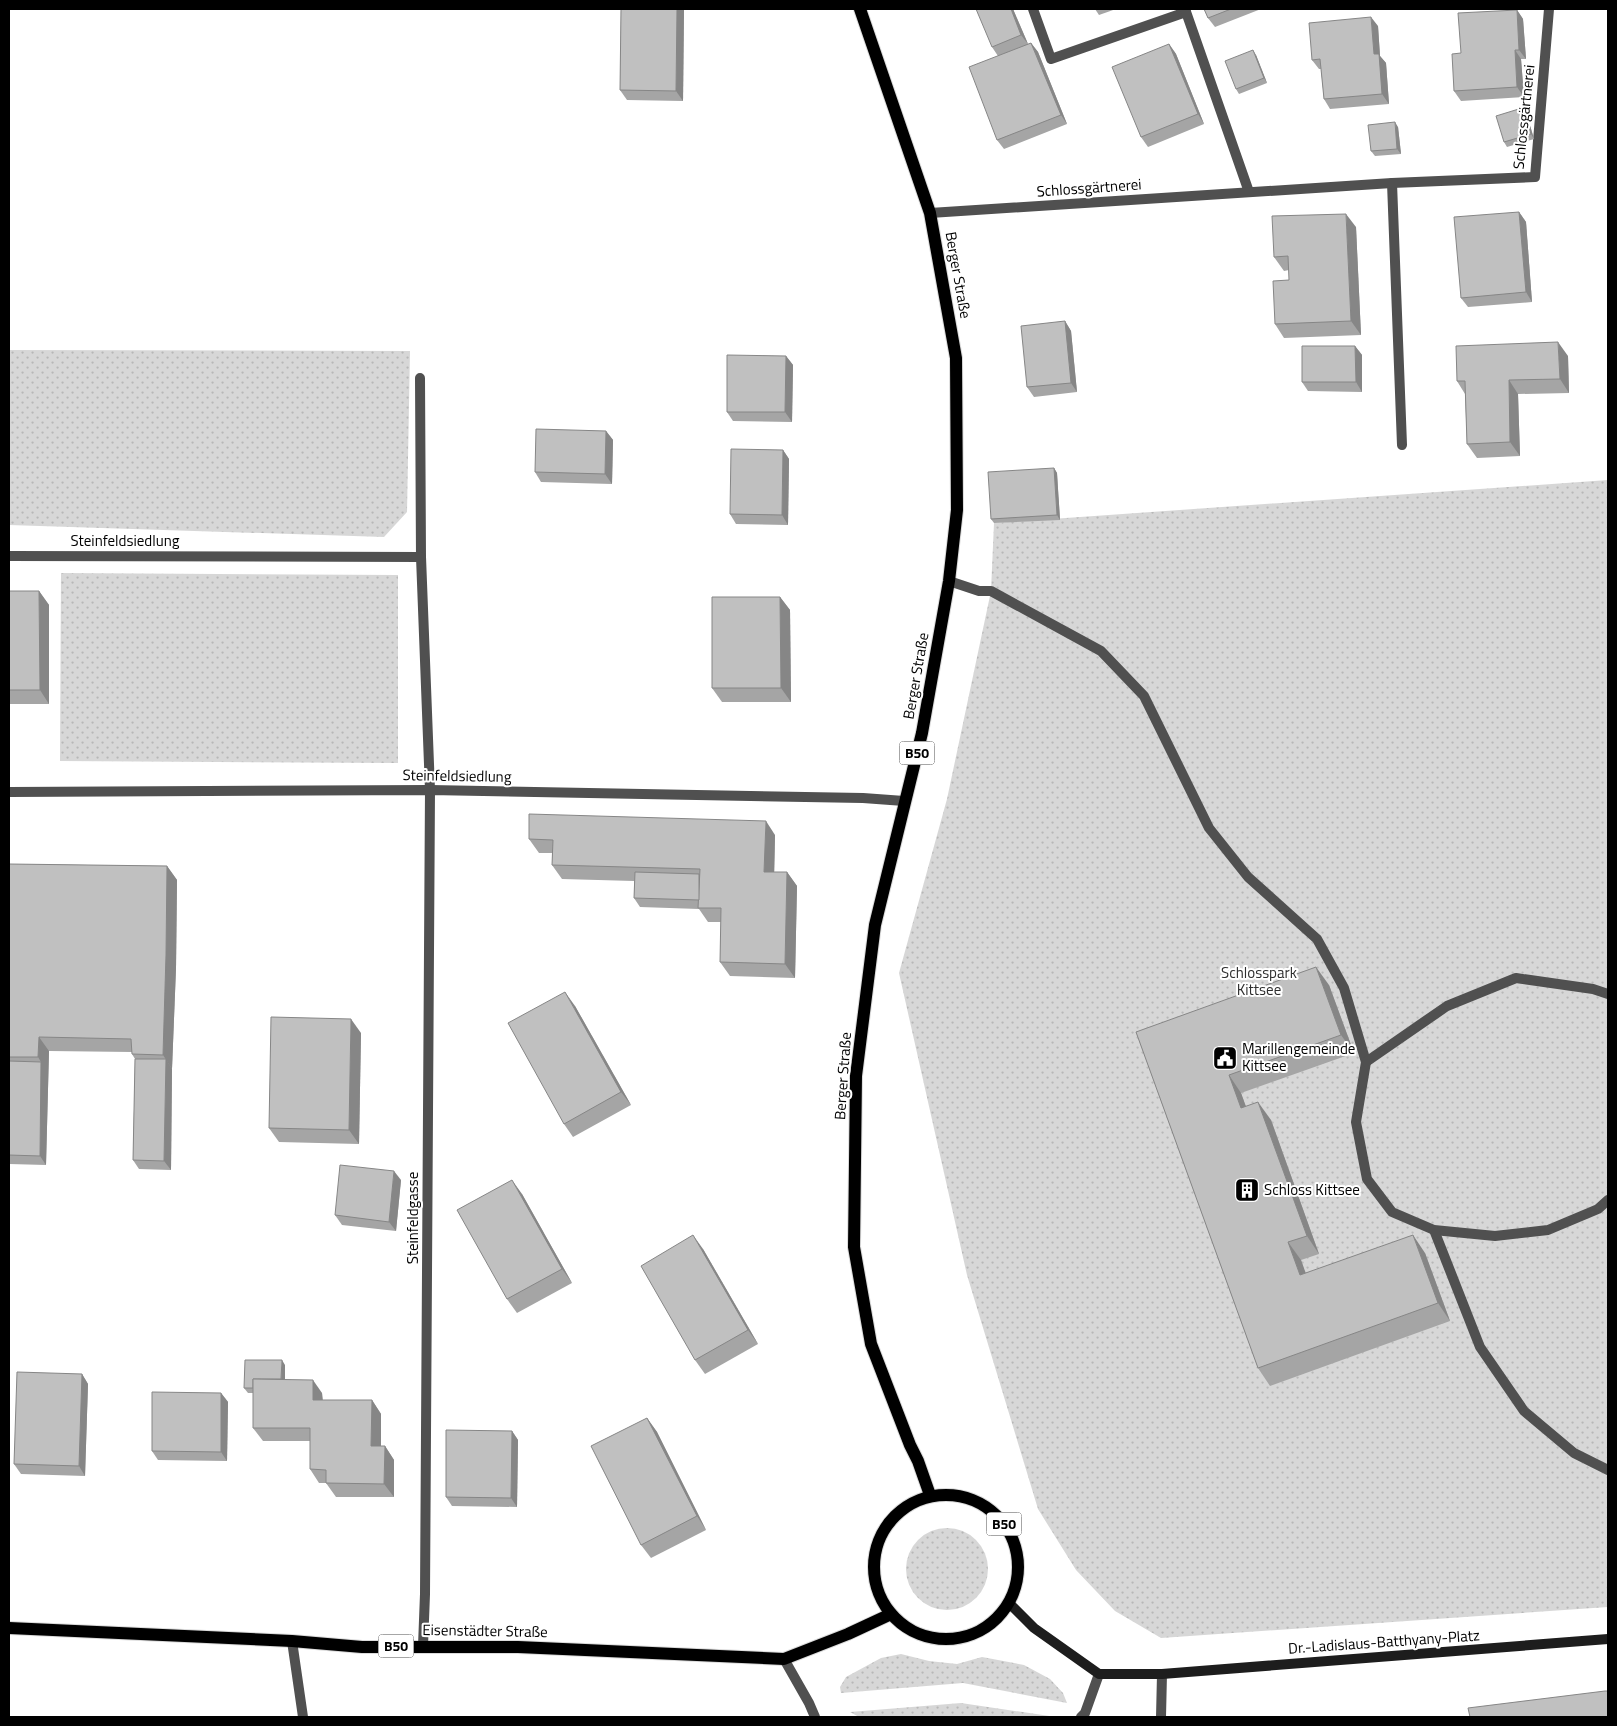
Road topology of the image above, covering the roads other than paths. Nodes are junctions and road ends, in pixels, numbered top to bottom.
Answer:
1 (860, 9) edge
2 (1033, 9) edge
3 (1549, 9) edge
4 (1185, 10) edge
5 (1392, 183) junction
6 (1249, 192) junction
7 (930, 213) junction
8 (420, 378) dead end
9 (1402, 445) dead end
10 (9, 556) edge
11 (421, 557) junction
12 (949, 580) junction
13 (430, 790) junction
14 (9, 792) edge
15 (904, 801) junction
16 (1608, 994) edge
17 (1366, 1062) junction
18 (1608, 1200) edge
19 (1434, 1230) junction
20 (1608, 1470) edge
21 (930, 1495) junction
22 (1009, 1602) junction
23 (891, 1614) junction
24 (9, 1628) edge
25 (1608, 1639) edge
26 (292, 1641) junction
27 (423, 1646) junction
28 (784, 1659) junction
29 (1099, 1674) junction
30 (1162, 1674) junction
31 (303, 1717) edge
32 (815, 1717) edge
33 (1082, 1717) edge
34 (1161, 1717) edge

1 - 7 main road, Berger Straße / B50
2 - 4 street
3 - 5 street, Schlossgärtnerei
4 - 6 street
5 - 6 street, Schlossgärtnerei
5 - 9 street
6 - 7 street, Schlossgärtnerei
7 - 12 main road, Berger Straße / B50
8 - 11 street, Steinfeldgasse
10 - 11 street, Steinfeldsiedlung
11 - 13 street, Steinfeldgasse
12 - 15 main road, Berger Straße / B50
12 - 17 street
13 - 14 street, Steinfeldsiedlung
13 - 15 street, Steinfeldsiedlung
13 - 27 street, Steinfeldgasse
15 - 21 main road, Berger Straße / B50
16 - 17 street
17 - 19 street
18 - 19 street
19 - 20 street
21 - 22 main road, B50
21 - 23 main road, B50
22 - 23 main road, B50
22 - 29 street
23 - 28 main road, Eisenstädter Straße / B50
24 - 26 main road, Eisenstädter Straße / B50
25 - 30 street, Dr.-Ladislaus-Batthyany-Platz
26 - 27 main road, Eisenstädter Straße / B50
26 - 31 street
27 - 28 main road, Eisenstädter Straße / B50
28 - 32 street
29 - 30 street
29 - 33 street
30 - 34 street

